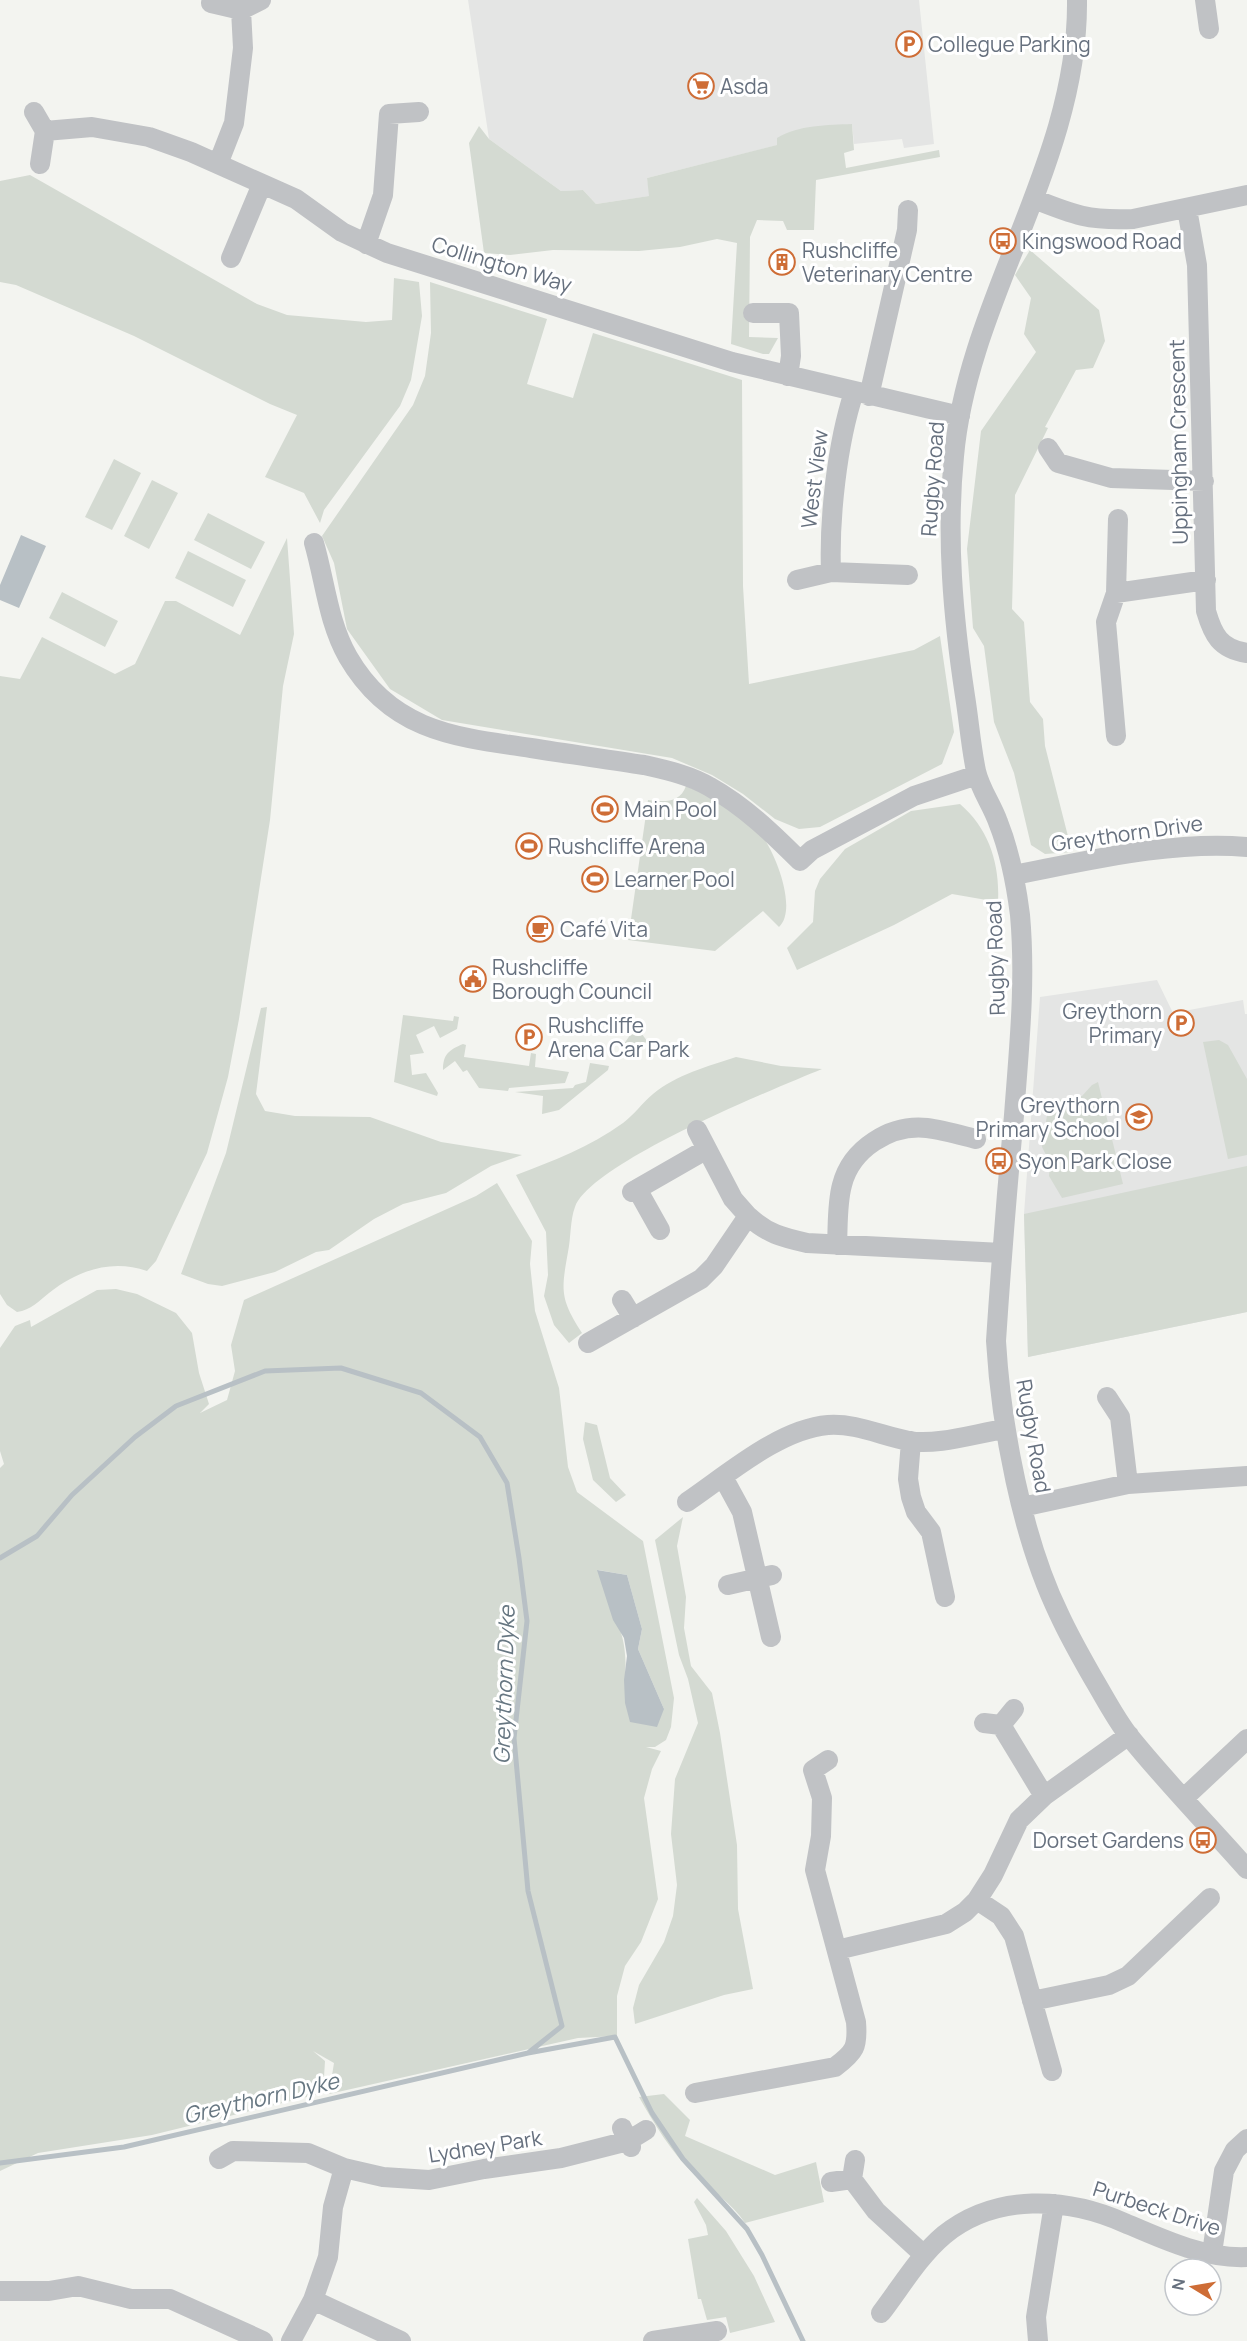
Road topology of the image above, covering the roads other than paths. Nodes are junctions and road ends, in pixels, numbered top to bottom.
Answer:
1 (261, 0) edge
2 (1077, 0) edge
3 (1205, 0) edge
4 (211, 3) dead end
5 (241, 9) junction
6 (1209, 29) dead end
7 (34, 112) dead end
8 (419, 112) dead end
9 (45, 131) junction
10 (40, 164) dead end
11 (218, 164) junction
12 (262, 184) junction
13 (1247, 195) edge
14 (1034, 199) junction
15 (1187, 209) junction
16 (908, 210) dead end
17 (366, 244) junction
18 (231, 258) dead end
19 (753, 313) dead end
20 (788, 376) junction
21 (861, 394) junction
22 (960, 416) junction
23 (1048, 448) dead end
24 (1204, 481) junction
25 (1118, 519) dead end
26 (314, 543) dead end
27 (831, 572) junction
28 (908, 575) dead end
29 (797, 580) dead end
30 (1206, 580) junction
31 (1116, 593) junction
32 (1247, 653) edge
33 (1116, 736) dead end
34 (977, 775) junction
35 (1247, 847) edge
36 (1014, 874) junction
37 (697, 1130) dead end
38 (969, 1143) dead end
39 (707, 1149) junction
40 (748, 1216) junction
41 (660, 1230) dead end
42 (837, 1245) junction
43 (1002, 1253) junction
44 (622, 1300) dead end
45 (633, 1318) junction
46 (588, 1343) dead end
47 (1107, 1397) dead end
48 (1005, 1429) junction
49 (911, 1442) junction
50 (1247, 1476) edge
51 (723, 1477) junction
52 (1128, 1484) junction
53 (687, 1502) dead end
54 (1022, 1507) junction
55 (765, 1577) junction
56 (728, 1585) dead end
57 (945, 1597) dead end
58 (771, 1637) dead end
59 (1014, 1709) dead end
60 (1129, 1735) junction
61 (1247, 1739) edge
62 (828, 1760) dead end
63 (1044, 1796) junction
64 (1184, 1798) junction
65 (1247, 1869) edge
66 (1210, 1898) dead end
67 (976, 1900) junction
68 (837, 1950) junction
69 (1032, 2001) junction
70 (1052, 2072) dead end
71 (694, 2093) dead end
72 (646, 2130) dead end
73 (1247, 2139) edge
74 (219, 2159) dead end
75 (344, 2168) junction
76 (831, 2182) dead end
77 (1054, 2204) junction
78 (1212, 2253) junction
79 (924, 2255) junction
80 (1247, 2257) edge
81 (0, 2291) edge
82 (313, 2300) junction
83 (881, 2313) dead end
84 (717, 2331) dead end
85 (679, 2338) edge
86 (263, 2341) edge
87 (291, 2341) edge
88 (401, 2341) edge
89 (652, 2341) edge
90 (1038, 2341) edge

1 - 5 street
2 - 14 street, Rugby Road
3 - 6 street
4 - 5 street
5 - 11 street
7 - 9 street
8 - 17 street
9 - 10 street
9 - 11 street, Collington Way
11 - 12 street, Collington Way
12 - 17 street, Collington Way
12 - 18 street
13 - 15 street
14 - 15 street
14 - 22 street, Rugby Road
15 - 24 street, Uppingham Crescent
16 - 21 street, West View
17 - 20 street, Collington Way
19 - 20 street
20 - 21 street, Collington Way
21 - 22 street, Collington Way
21 - 27 street, West View
22 - 34 street, Rugby Road
23 - 24 street
24 - 30 street, Uppingham Crescent
25 - 31 street
26 - 34 street
27 - 28 street
27 - 29 street
30 - 31 street
30 - 32 street, Uppingham Crescent
31 - 33 street
34 - 36 street, Rugby Road
35 - 36 street, Greythorn Drive
36 - 43 street, Rugby Road
37 - 39 street
38 - 42 street
39 - 40 street
39 - 41 street
40 - 42 street
40 - 45 street
42 - 43 street
43 - 48 street, Rugby Road
44 - 45 street
45 - 46 street
47 - 52 street
48 - 49 street
48 - 54 street, Rugby Road
49 - 51 street
49 - 57 street
50 - 52 street
51 - 53 street
51 - 55 street
52 - 54 street
54 - 60 street, Rugby Road
55 - 56 street
55 - 58 street
59 - 63 street
60 - 63 street
60 - 64 street, Rugby Road
61 - 64 street
62 - 68 street
63 - 67 street
64 - 65 street, Rugby Road
66 - 69 street
67 - 68 street
67 - 69 street
68 - 71 street
69 - 70 street
72 - 75 street, Lydney Park
73 - 78 street
74 - 75 street, Lydney Park
75 - 82 street
76 - 79 street
77 - 78 street, Purbeck Drive
77 - 79 street, Purbeck Drive
77 - 90 street
78 - 80 street, Purbeck Drive
79 - 83 street, Purbeck Drive
81 - 86 street
82 - 87 street
82 - 88 street
84 - 85 street
85 - 89 street

